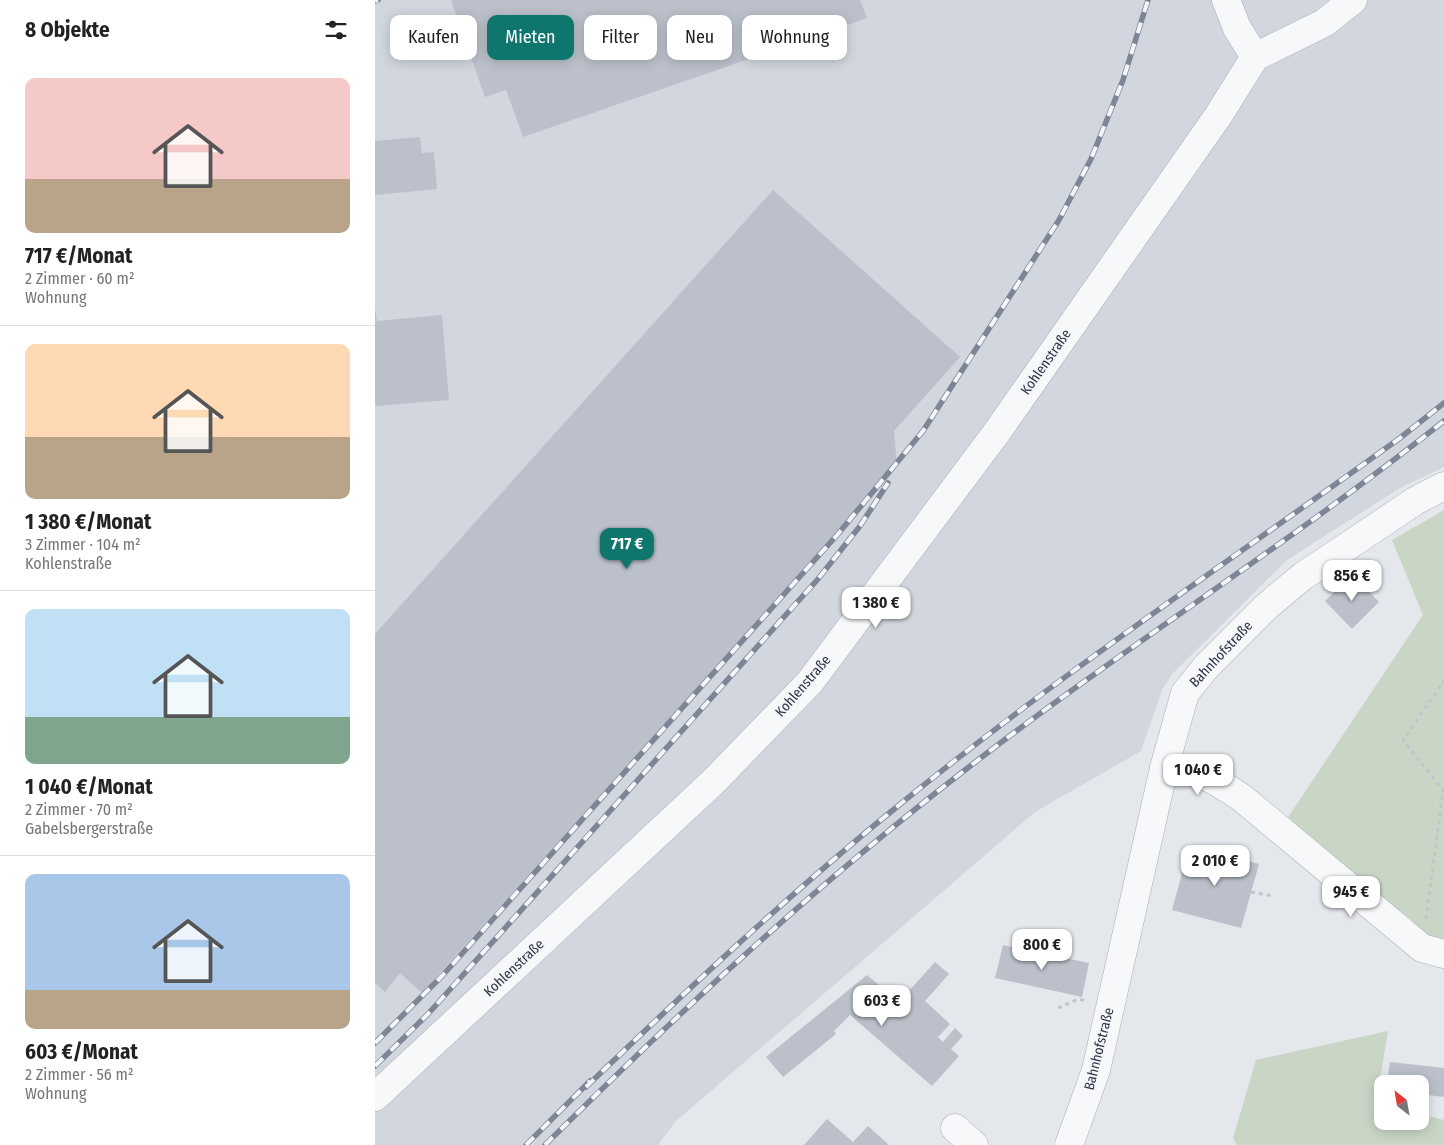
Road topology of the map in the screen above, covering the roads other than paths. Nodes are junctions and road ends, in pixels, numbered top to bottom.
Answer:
1 (1226, 0) edge
2 (1353, 0) edge
3 (1255, 57) junction
4 (1444, 486) edge
5 (1164, 768) junction
6 (1433, 951) edge
7 (375, 1097) edge
8 (1069, 1145) edge

1 - 3 street
2 - 3 street
3 - 7 street, Kohlenstraße
4 - 5 street, Bahnhofstraße
5 - 6 street
5 - 8 street, Bahnhofstraße

